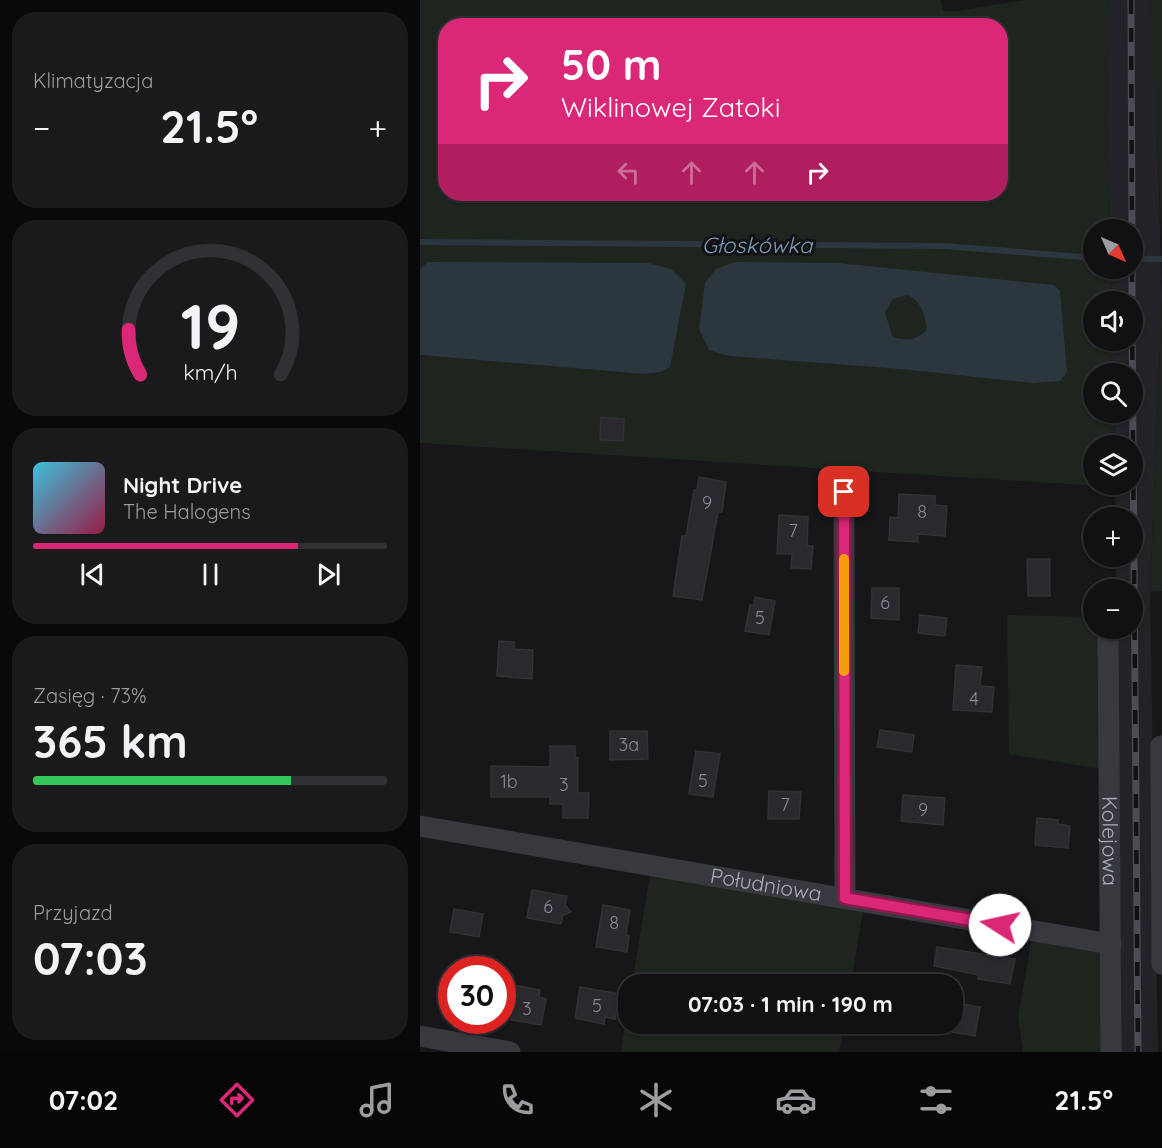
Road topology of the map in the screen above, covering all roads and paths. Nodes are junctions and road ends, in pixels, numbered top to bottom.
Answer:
1 (844, 492) dead end
2 (1108, 639) edge
3 (1161, 746) edge
4 (420, 826) edge
5 (845, 898) junction
6 (1162, 919) edge
7 (1111, 944) junction
8 (1162, 964) edge
9 (420, 1036) edge
10 (510, 1052) edge
11 (1111, 1052) edge

1 - 5 street
2 - 7 street, Kolejowa
3 - 6 street
4 - 5 street, Południowa
5 - 7 street, Południowa
6 - 8 street
7 - 11 street, Kolejowa
9 - 10 street

